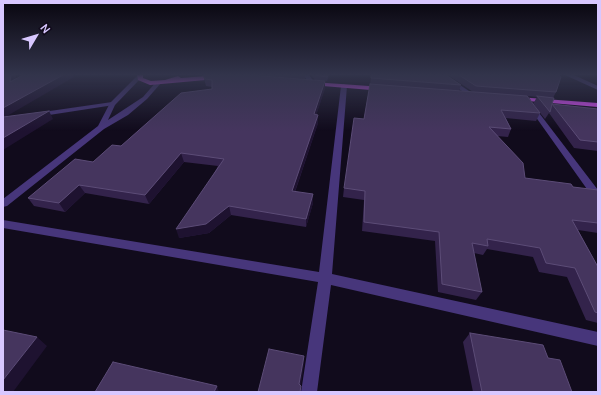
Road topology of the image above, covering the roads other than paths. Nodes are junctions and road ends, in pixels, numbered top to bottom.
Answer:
1 (122, 93) edge
2 (149, 93) edge
3 (343, 93) edge
4 (471, 93) edge
5 (459, 95) edge
6 (475, 96) junction
7 (482, 97) edge
8 (512, 99) edge
9 (526, 100) junction
10 (112, 104) junction
11 (598, 105) edge
12 (31, 116) edge
13 (101, 127) junction
14 (598, 197) edge
15 (3, 204) edge
16 (3, 224) edge
17 (325, 278) junction
18 (598, 339) edge
19 (309, 392) edge

1 - 10 street
2 - 13 street
3 - 17 street
4 - 6 street
5 - 6 main road
6 - 7 main road
8 - 9 main road
9 - 11 main road
9 - 14 street
10 - 12 street
10 - 13 street
13 - 15 street
16 - 17 street
17 - 18 street
17 - 19 street

